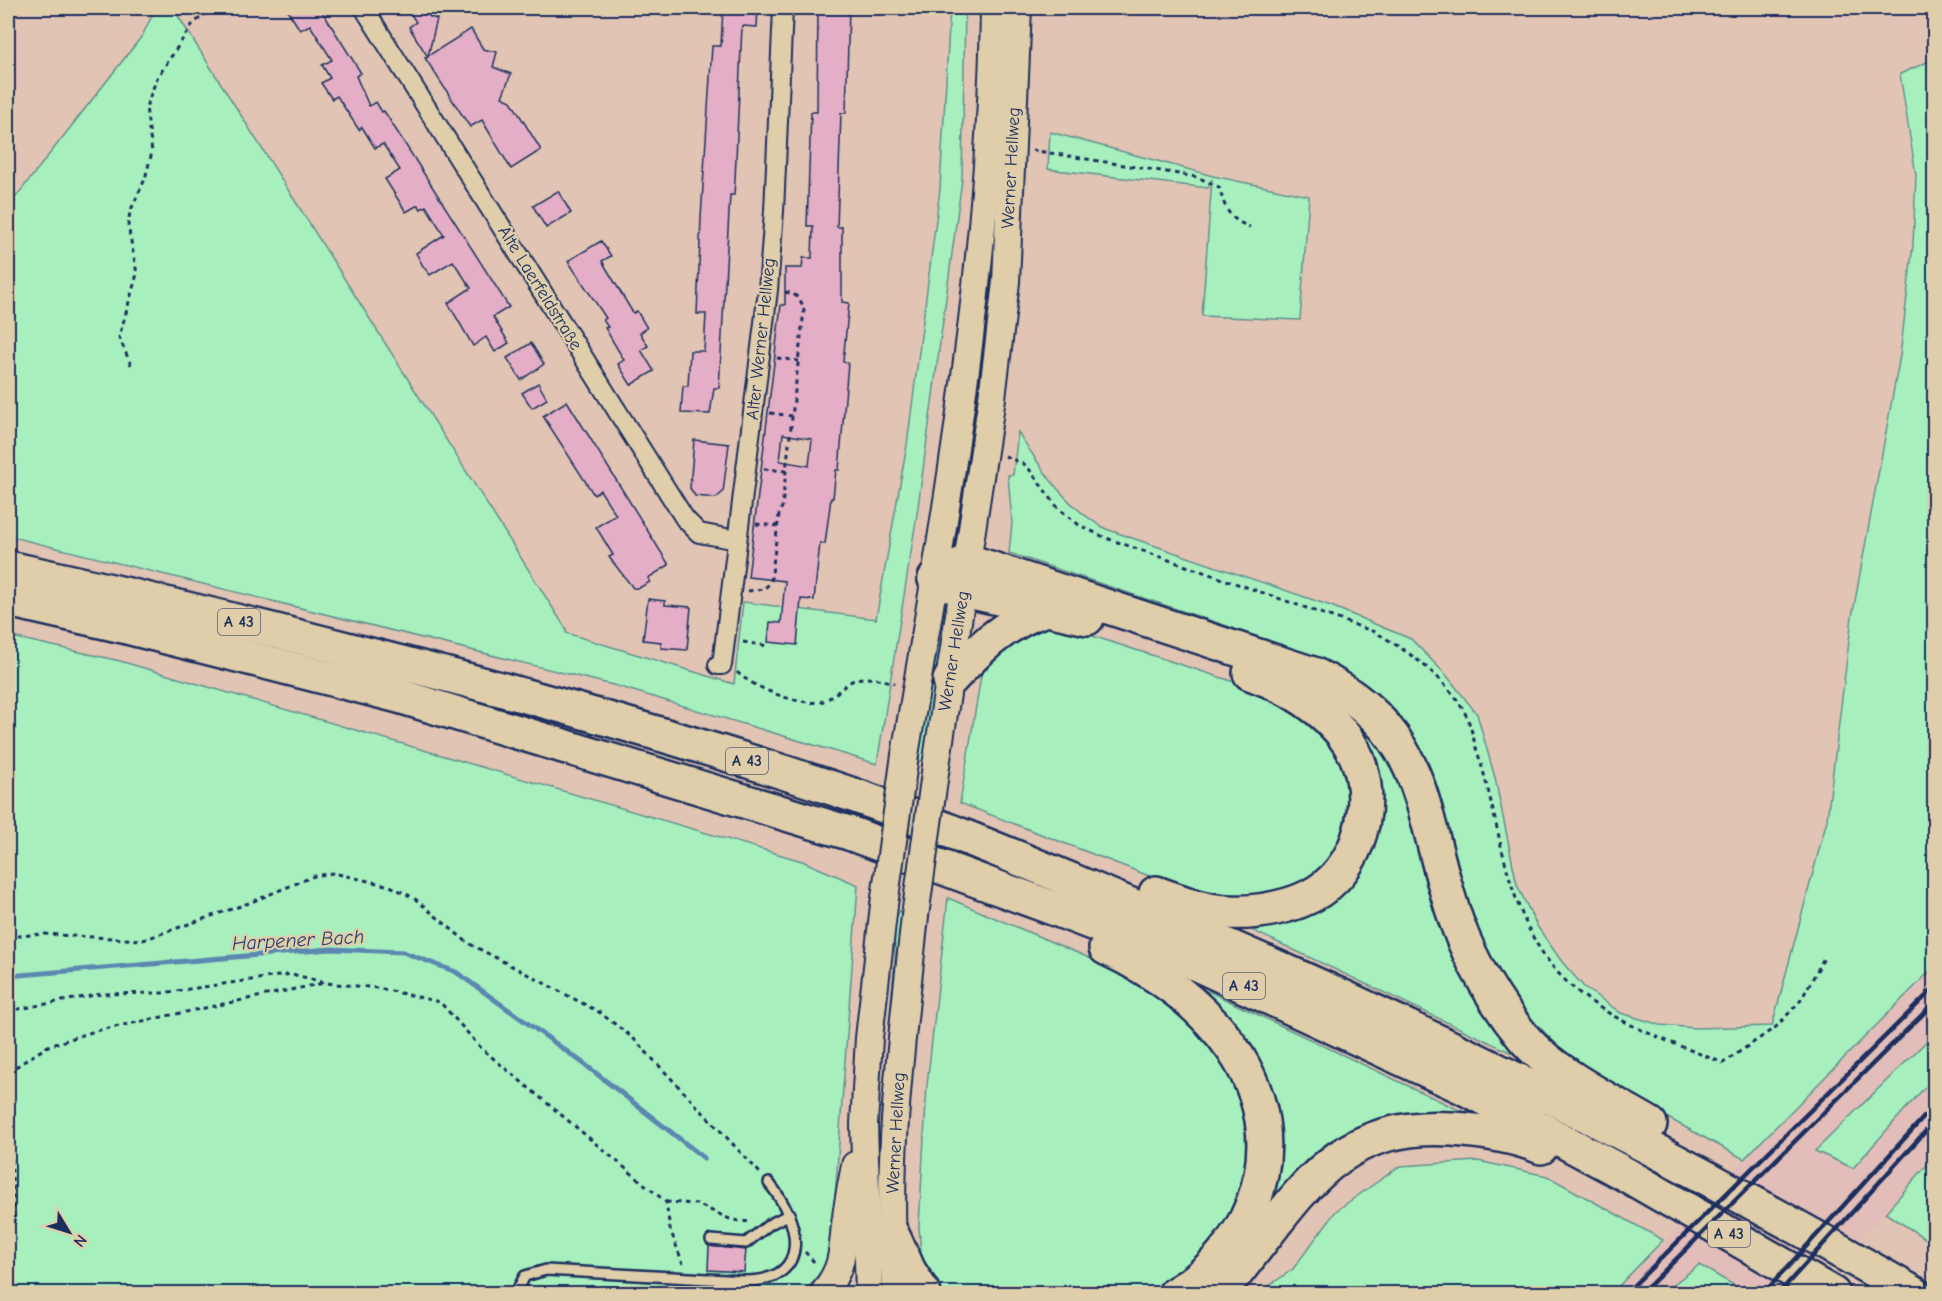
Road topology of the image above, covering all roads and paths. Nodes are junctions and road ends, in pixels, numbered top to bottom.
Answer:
1 (212, 8) edge
2 (364, 8) edge
3 (783, 8) edge
4 (994, 8) edge
5 (1018, 8) edge
6 (1012, 146) junction
7 (1250, 227) dead end
8 (768, 290) junction
9 (778, 358) dead end
10 (799, 361) junction
11 (131, 365) dead end
12 (771, 414) dead end
13 (792, 416) junction
14 (765, 469) dead end
15 (786, 471) junction
16 (757, 524) dead end
17 (778, 526) junction
18 (737, 540) junction
19 (8, 568) edge
20 (955, 577) junction
21 (731, 590) junction
22 (8, 600) edge
23 (1042, 610) junction
24 (749, 643) dead end
25 (768, 646) dead end
26 (721, 661) joint
27 (950, 680) junction
28 (916, 688) junction
29 (849, 833) junction
30 (1020, 859) junction
31 (8, 938) edge
32 (1825, 956) dead end
33 (326, 982) junction
34 (8, 1011) edge
35 (1723, 1063) dead end
36 (8, 1072) edge
37 (8, 1087) edge
38 (864, 1124) junction
39 (1624, 1174) junction
40 (769, 1183) joint
41 (666, 1202) junction
42 (790, 1214) junction
43 (1785, 1218) junction
44 (770, 1224) junction
45 (892, 1234) junction
46 (711, 1240) dead end
47 (8, 1254) edge
48 (689, 1278) junction
49 (515, 1293) edge
50 (823, 1293) edge
51 (869, 1293) edge
52 (896, 1293) edge
53 (924, 1293) edge
54 (1175, 1293) edge
55 (1210, 1293) edge
56 (1833, 1293) edge
57 (1915, 1293) edge

1 - 11 path
2 - 18 street, Alte Laerfeldstraße
3 - 8 street, Alter Werner Hellweg
4 - 20 main road, Werner Hellweg
5 - 6 main road, Werner Hellweg
6 - 7 path
6 - 20 main road, Werner Hellweg
8 - 10 path
8 - 18 street, Alter Werner Hellweg
9 - 10 path
10 - 13 path
12 - 13 path
13 - 15 path
14 - 15 path
15 - 17 path
16 - 17 path
17 - 21 path
18 - 21 street, Alter Werner Hellweg
19 - 30 highway, A 43
20 - 23 highway
20 - 27 main road, Werner Hellweg
20 - 28 main road, Werner Hellweg
20 - 43 highway
21 - 26 street, Alter Werner Hellweg
22 - 29 highway, A 43
23 - 27 highway
23 - 30 highway
24 - 25 path
26 - 28 path
27 - 45 main road, Werner Hellweg, bridge
28 - 38 main road, Werner Hellweg, bridge
29 - 39 highway, A 43
29 - 54 highway
30 - 43 highway, A 43
31 - 40 path
32 - 35 path
33 - 34 path
33 - 36 path
33 - 41 path
37 - 47 path
38 - 50 main road, Werner Hellweg
38 - 51 main road, Werner Hellweg
39 - 55 highway
39 - 56 highway, A 43
40 - 42 lane
41 - 44 path
41 - 48 path
42 - 44 lane
42 - 48 lane
43 - 57 highway, A 43
44 - 46 lane
45 - 52 main road, Werner Hellweg
45 - 53 highway
48 - 49 lane

